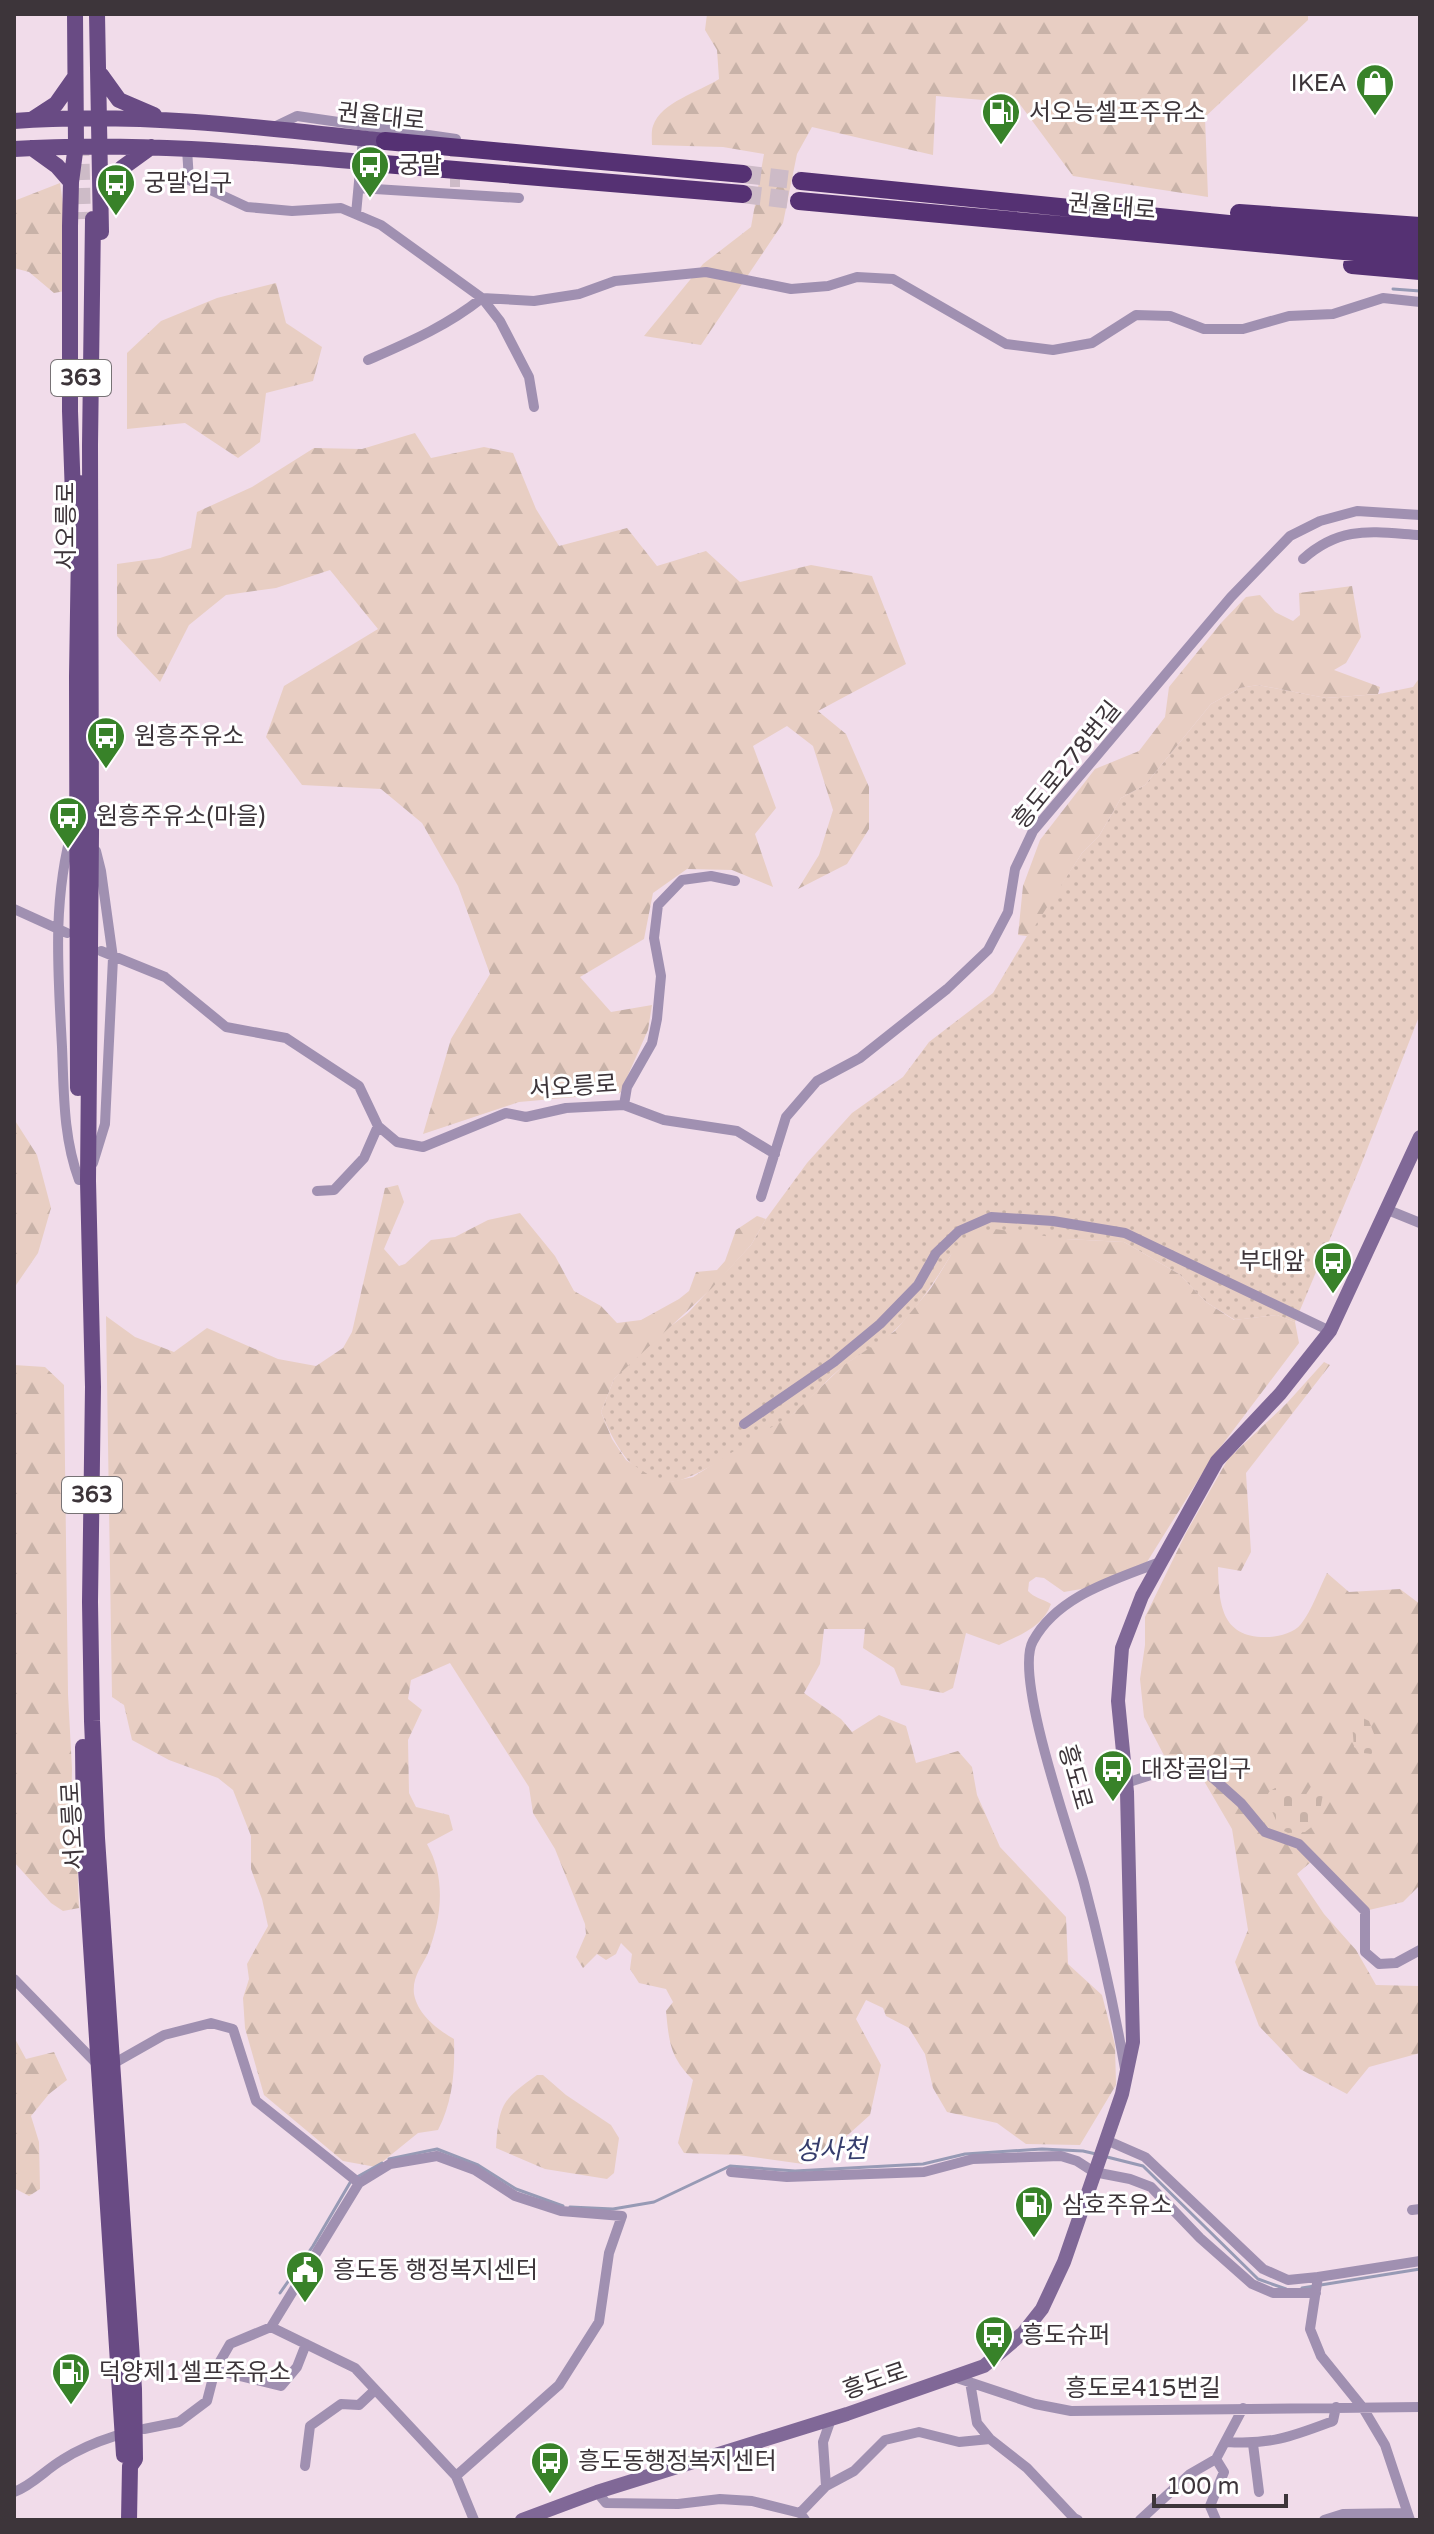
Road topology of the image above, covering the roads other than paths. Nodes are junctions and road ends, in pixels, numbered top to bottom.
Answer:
1 (75, 14) edge
2 (97, 14) edge
3 (99, 72) junction
4 (76, 76) junction
5 (100, 118) junction
6 (33, 119) junction
7 (76, 119) junction
8 (167, 120) junction
9 (14, 121) edge
10 (271, 128) junction
11 (363, 139) junction
12 (385, 141) joint
13 (455, 144) dead end
14 (76, 145) junction
15 (100, 146) junction
16 (151, 147) junction
17 (32, 148) junction
18 (14, 149) edge
19 (187, 149) junction
20 (361, 162) junction
21 (384, 164) joint
22 (743, 174) tunnel mouth
23 (801, 181) tunnel mouth
24 (71, 182) junction
25 (359, 188) junction
26 (102, 193) junction
27 (743, 194) tunnel mouth
28 (519, 198) dead end
29 (799, 201) tunnel mouth
30 (356, 214) junction
31 (1151, 215) junction
32 (1420, 226) edge
33 (1219, 241) junction
34 (1420, 243) edge
35 (1420, 258) edge
36 (1420, 271) edge
37 (482, 298) junction
38 (1420, 302) edge
39 (368, 360) dead end
40 (534, 407) dead end
41 (1420, 515) edge
42 (91, 521) junction
43 (1420, 535) edge
44 (79, 538) junction
45 (1303, 559) dead end
46 (77, 813) junction
47 (91, 833) junction
48 (735, 881) dead end
49 (14, 909) edge
50 (56, 928) junction
51 (67, 933) dead end
52 (101, 951) dead end
53 (113, 958) junction
54 (624, 1105) junction
55 (378, 1126) junction
56 (1420, 1137) edge
57 (775, 1154) junction
58 (84, 1180) junction
59 (317, 1191) dead end
60 (761, 1197) dead end
61 (1388, 1210) junction
62 (1420, 1223) edge
63 (1330, 1331) junction
64 (744, 1424) dead end
65 (1160, 1562) junction
66 (1126, 1783) junction
67 (1420, 1950) edge
68 (14, 1979) edge
69 (20, 1991) edge
70 (105, 2065) junction
71 (1126, 2074) junction
72 (1105, 2142) junction
73 (1095, 2170) junction
74 (731, 2172) dead end
75 (354, 2180) junction
76 (1420, 2261) edge
77 (1317, 2285) junction
78 (271, 2327) junction
79 (306, 2344) junction
80 (215, 2370) junction
81 (954, 2377) junction
82 (970, 2382) junction
83 (375, 2390) junction
84 (1336, 2407) junction
85 (1420, 2407) edge
86 (1243, 2408) junction
87 (1363, 2408) junction
88 (831, 2419) junction
89 (144, 2429) dead end
90 (115, 2436) dead end
91 (990, 2439) junction
92 (1227, 2442) junction
93 (1253, 2444) junction
94 (1216, 2459) junction
95 (305, 2466) dead end
96 (456, 2476) junction
97 (826, 2486) junction
98 (14, 2492) edge
99 (597, 2492) junction
100 (1259, 2492) dead end
101 (803, 2516) edge
102 (1408, 2516) edge
103 (1074, 2519) edge
104 (129, 2520) edge
105 (474, 2520) edge
106 (522, 2520) edge
107 (1140, 2520) edge
108 (1216, 2520) edge
109 (1324, 2520) edge

1 - 4 main road
2 - 3 main road
3 - 5 main road
3 - 8 main road
4 - 6 main road
4 - 7 main road
5 - 7 main road, 권율대로
5 - 8 main road, 권율대로
5 - 15 main road
6 - 7 main road, 권율대로
6 - 9 main road, 권율대로
7 - 14 main road
8 - 10 main road, 권율대로
10 - 11 main road, 권율대로
10 - 13 street
11 - 12 main road, 권율대로
11 - 20 street
12 - 22 highway, 권율대로
14 - 15 main road, 권율대로
14 - 17 main road, 권율대로
14 - 24 main road
15 - 16 main road, 권율대로
15 - 26 main road
16 - 19 main road, 권율대로
16 - 26 main road
17 - 18 main road, 권율대로
17 - 24 main road
19 - 20 main road, 권율대로
19 - 30 street
20 - 21 main road, 권율대로
20 - 25 street
21 - 27 highway, 권율대로
23 - 31 highway, 권율대로
24 - 44 main road
25 - 28 street
25 - 30 street
26 - 42 main road
29 - 33 highway, 권율대로
30 - 37 street
31 - 32 highway
31 - 34 highway, 권율대로
33 - 35 highway, 권율대로
33 - 36 highway
37 - 38 street
37 - 39 street
37 - 40 street
41 - 57 street, 흥도로278번길
42 - 44 main road, 서오릉로 / 363
42 - 47 main road, 서오릉로 / 363
43 - 45 street
44 - 46 main road, 서오릉로 / 363
46 - 50 street, 서오릉로
46 - 58 main road, 서오릉로 / 363
47 - 53 street, 서오릉로
47 - 58 main road, 서오릉로 / 363
48 - 54 street
49 - 50 street
50 - 51 street
50 - 58 street, 서오릉로
52 - 53 street
53 - 55 street
53 - 58 street, 서오릉로
54 - 55 street, 서오릉로
54 - 57 street, 서오릉로
55 - 59 street
56 - 61 street, 흥도로
57 - 60 street, 흥도로278번길
58 - 70 main road, 서오릉로 / 363
61 - 62 street
61 - 63 street, 흥도로
63 - 64 street
63 - 65 street, 흥도로
65 - 66 street, 흥도로
65 - 71 street, 흥도로
66 - 67 street
66 - 71 street, 흥도로
68 - 69 street
69 - 70 street
70 - 75 street
70 - 104 main road, 서오릉로 / 363
71 - 72 street, 흥도로
72 - 73 street, 흥도로
72 - 77 street
73 - 74 street
73 - 77 street
73 - 81 street, 흥도로
75 - 78 street
75 - 96 street
76 - 77 street
77 - 87 street
78 - 79 street
78 - 80 street
79 - 80 street
79 - 83 street
80 - 89 street
81 - 82 street, 흥도로415번길
81 - 88 street, 흥도로
82 - 86 street, 흥도로415번길
82 - 91 street
83 - 95 street
83 - 96 street
84 - 86 street, 흥도로415번길
84 - 87 street, 흥도로415번길
84 - 93 street
85 - 87 street, 흥도로415번길
86 - 92 street
87 - 102 street
88 - 97 street, 흥도로
88 - 99 street, 흥도로
90 - 98 street
91 - 97 street
91 - 103 street
92 - 93 street
92 - 94 street
93 - 100 street
94 - 107 street
94 - 108 street
96 - 105 street
97 - 101 street
99 - 101 street
99 - 106 street, 흥도로
102 - 109 street

